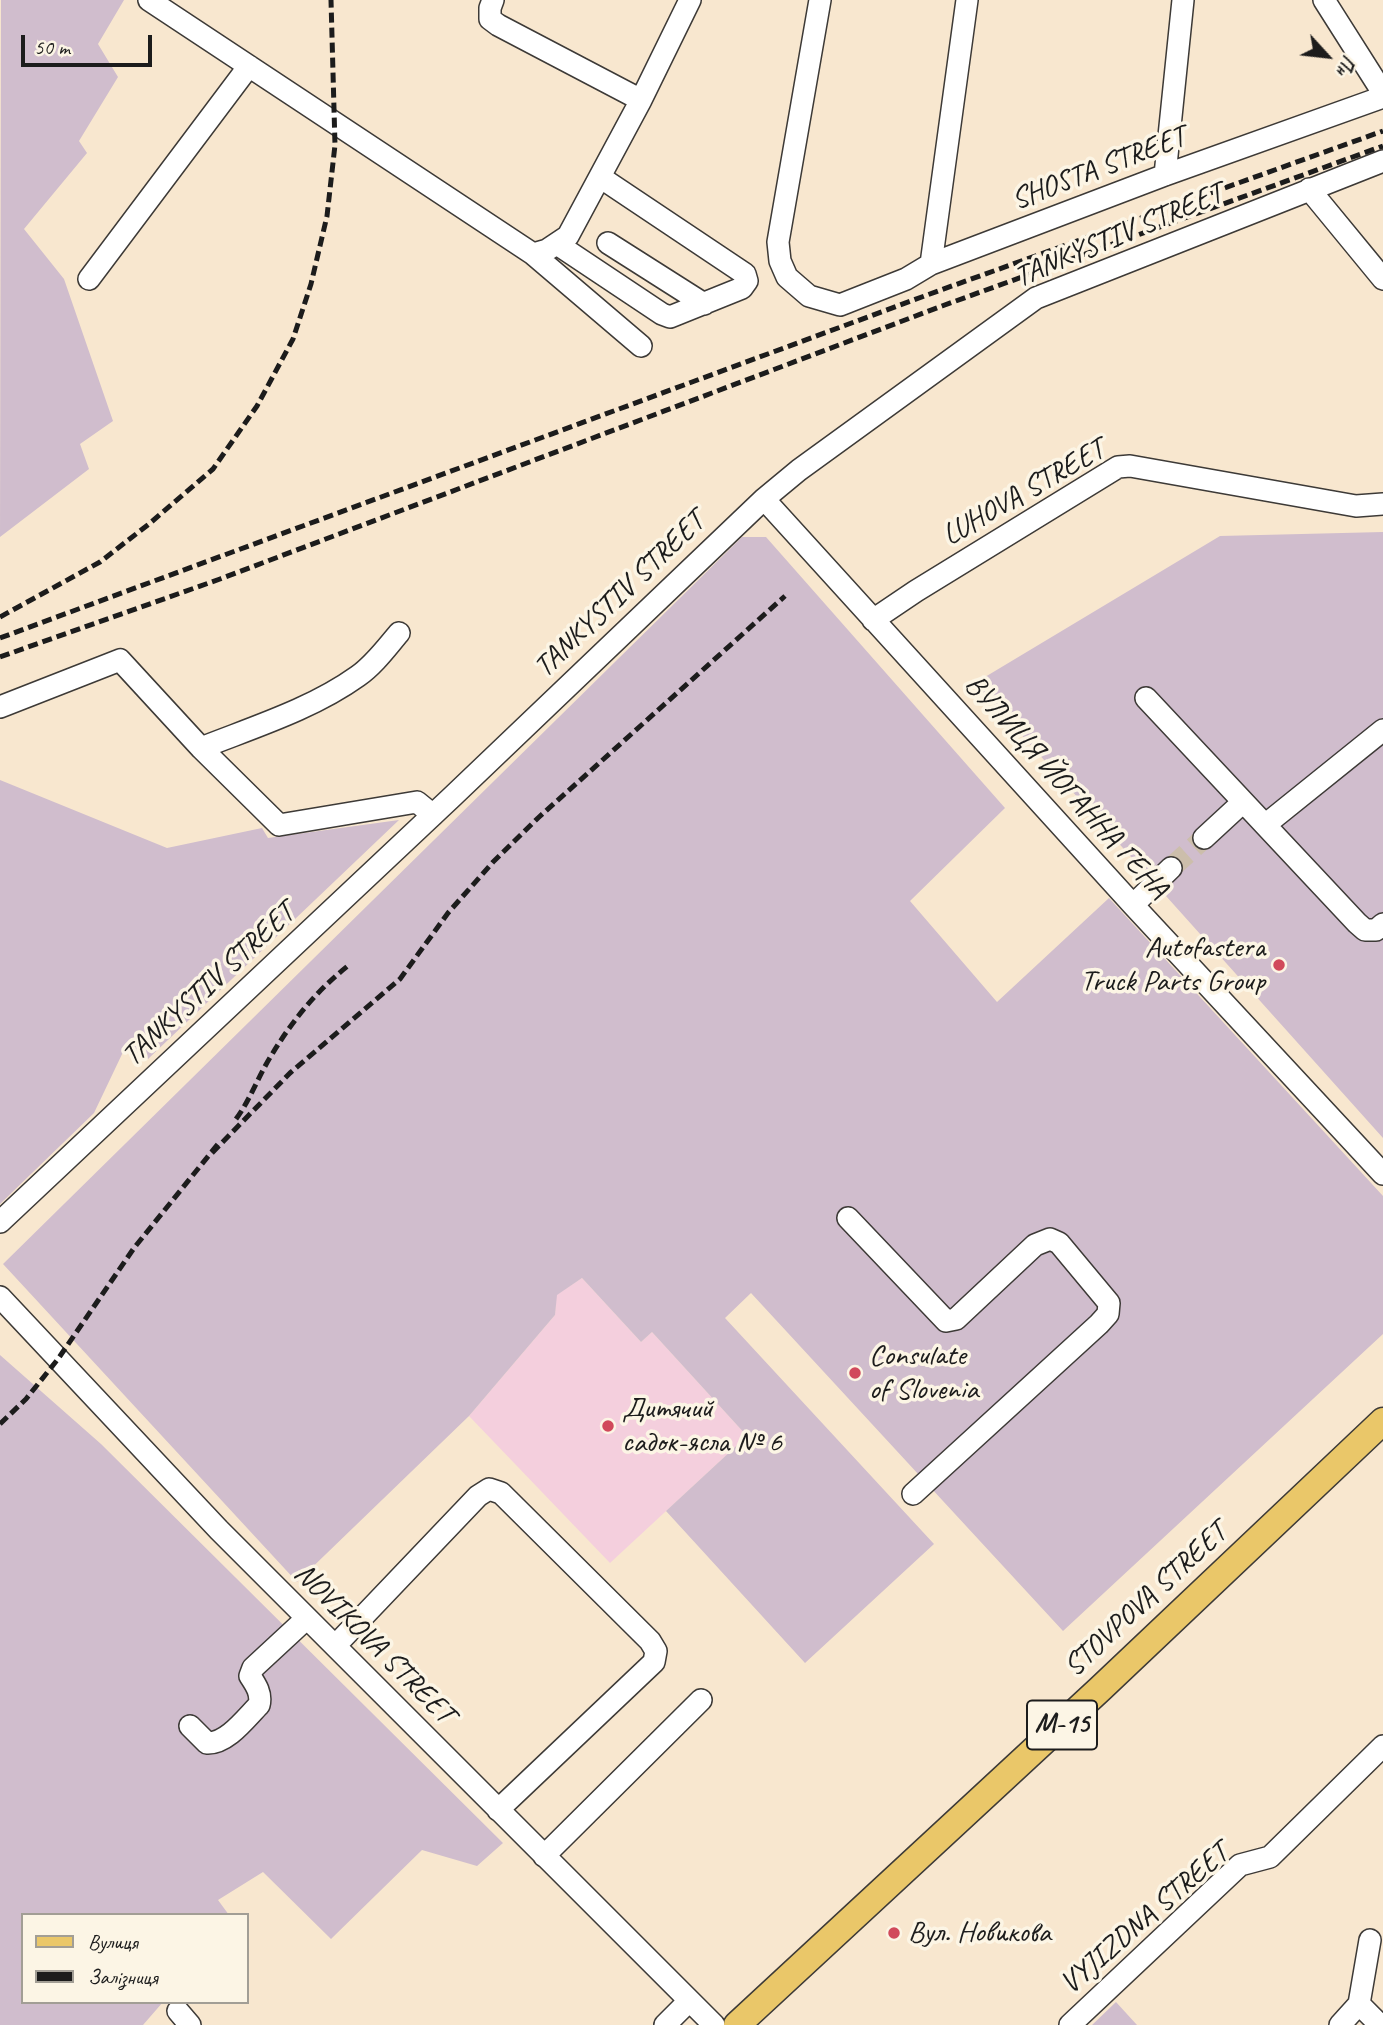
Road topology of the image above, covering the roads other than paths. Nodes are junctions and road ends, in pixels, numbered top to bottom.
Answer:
1 (149, 0) edge
2 (493, 0) edge
3 (690, 0) edge
4 (820, 0) edge
5 (967, 0) edge
6 (1183, 0) edge
7 (1324, 0) edge
8 (249, 66) junction
9 (1383, 95) edge
10 (641, 100) junction
11 (1383, 161) edge
12 (1164, 175) junction
13 (600, 177) junction
14 (1309, 189) junction
15 (608, 243) dead end
16 (557, 244) junction
17 (533, 254) junction
18 (931, 264) junction
19 (89, 279) dead end
20 (1383, 279) edge
21 (704, 304) junction
22 (641, 346) dead end
23 (764, 499) junction
24 (1383, 504) edge
25 (873, 620) junction
26 (399, 633) dead end
27 (1146, 698) dead end
28 (0, 707) edge
29 (1383, 730) edge
30 (201, 748) junction
31 (1243, 802) junction
32 (433, 814) junction
33 (1265, 825) junction
34 (1204, 838) tunnel mouth
35 (1171, 868) tunnel mouth
36 (1133, 905) junction
37 (1383, 924) edge
38 (1383, 1174) edge
39 (848, 1217) dead end
40 (0, 1222) edge
41 (0, 1297) edge
42 (1383, 1420) edge
43 (913, 1494) dead end
44 (307, 1618) junction
45 (335, 1646) junction
46 (701, 1700) dead end
47 (190, 1726) dead end
48 (1383, 1746) edge
49 (498, 1810) junction
50 (544, 1856) junction
51 (1370, 1940) dead end
52 (689, 2001) junction
53 (1359, 2004) junction
54 (665, 2025) edge
55 (714, 2025) edge
56 (737, 2025) edge
57 (1070, 2025) edge
58 (1340, 2025) edge
59 (1380, 2025) edge

1 - 8 street
2 - 10 street
3 - 10 street
4 - 18 street, SHOSTA STREET
5 - 18 street
6 - 12 street
7 - 9 street
8 - 17 street
8 - 19 street
9 - 12 street, SHOSTA STREET
10 - 13 street
11 - 14 street, TANKYSTIV STREET
12 - 18 street, SHOSTA STREET
13 - 16 street
13 - 21 street
14 - 20 street
14 - 23 street, TANKYSTIV STREET
15 - 21 street
16 - 17 street
16 - 21 street
17 - 22 street
23 - 25 street, ВУЛИЦЯ ЙОГАННА ГЕНА
23 - 32 street, TANKYSTIV STREET
24 - 25 street, LUHOVA STREET
25 - 36 street, ВУЛИЦЯ ЙОГАННА ГЕНА
26 - 30 street
27 - 31 street
28 - 30 street
29 - 33 street
30 - 32 street
31 - 33 street
31 - 34 street
32 - 40 street, TANKYSTIV STREET
33 - 37 street
35 - 36 street
36 - 38 street, ВУЛИЦЯ ЙОГАННА ГЕНА
39 - 43 street
41 - 44 street, NOVIKOVA STREET
42 - 56 main road, STOVPOVA STREET / М-15
44 - 45 street, NOVIKOVA STREET
44 - 47 street
45 - 49 street, NOVIKOVA STREET
45 - 49 street
46 - 50 street
48 - 57 street, VYJIZDNA STREET
49 - 50 street, NOVIKOVA STREET
50 - 52 street, NOVIKOVA STREET
51 - 53 street
52 - 54 street
52 - 55 street, NOVIKOVA STREET
53 - 58 street
53 - 59 street

